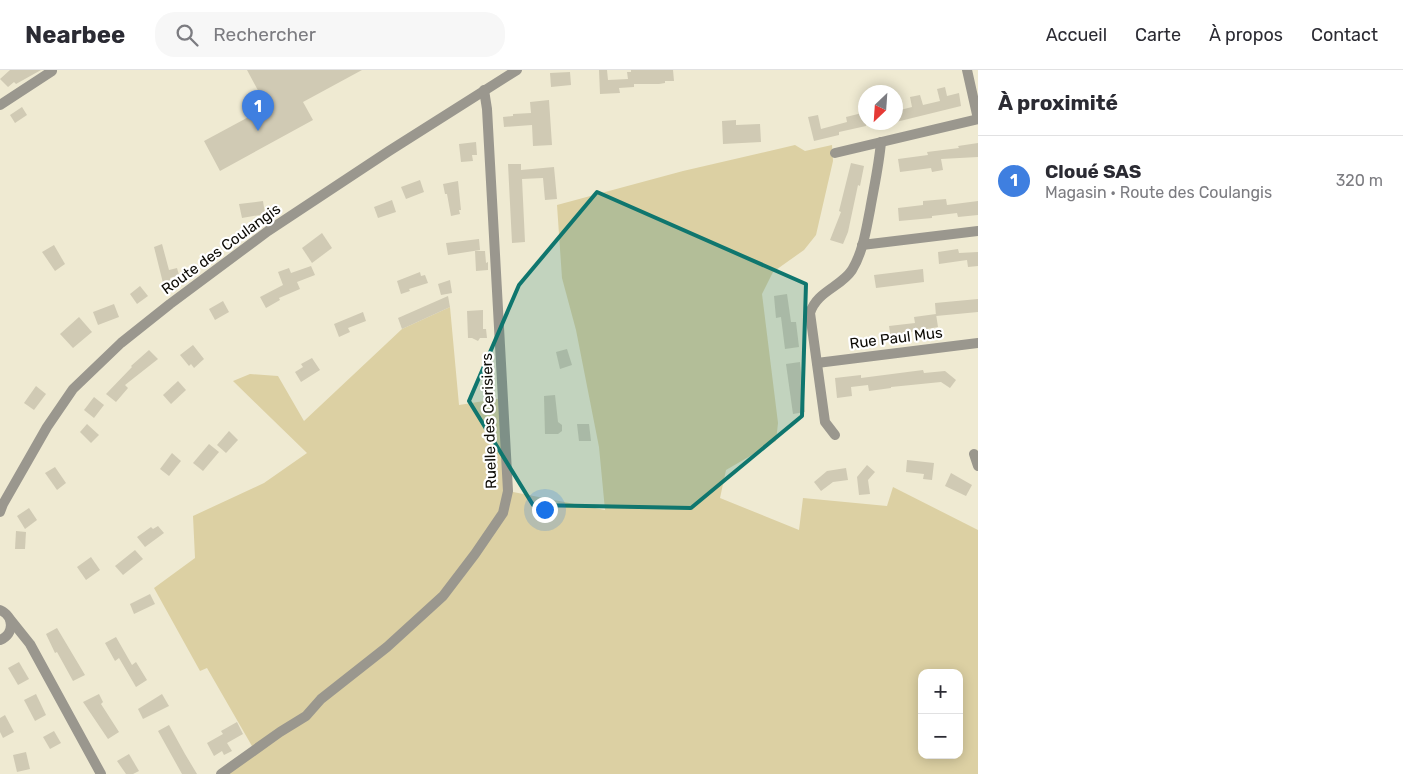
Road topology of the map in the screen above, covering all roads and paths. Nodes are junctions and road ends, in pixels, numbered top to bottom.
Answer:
1 (52, 70) edge
2 (517, 70) edge
3 (966, 70) edge
4 (484, 90) junction
5 (0, 105) edge
6 (978, 119) edge
7 (881, 142) junction
8 (835, 153) dead end
9 (978, 231) edge
10 (862, 245) junction
11 (978, 343) edge
12 (817, 363) junction
13 (835, 435) dead end
14 (974, 454) dead end
15 (978, 466) edge
16 (0, 512) edge
17 (0, 610) edge
18 (10, 619) junction
19 (4, 638) edge
20 (30, 644) junction
21 (101, 774) edge
22 (222, 774) edge

1 - 5 street
2 - 4 street, Route des Coulangis
3 - 6 street
4 - 16 street, Route des Coulangis
4 - 22 street, Ruelle des Cerisiers
6 - 7 street
7 - 8 street
7 - 10 street
9 - 10 street
10 - 12 street
11 - 12 street, Rue Paul Mus
12 - 13 street
14 - 15 street
17 - 18 street
18 - 19 street
18 - 20 street
19 - 20 street
20 - 21 street

